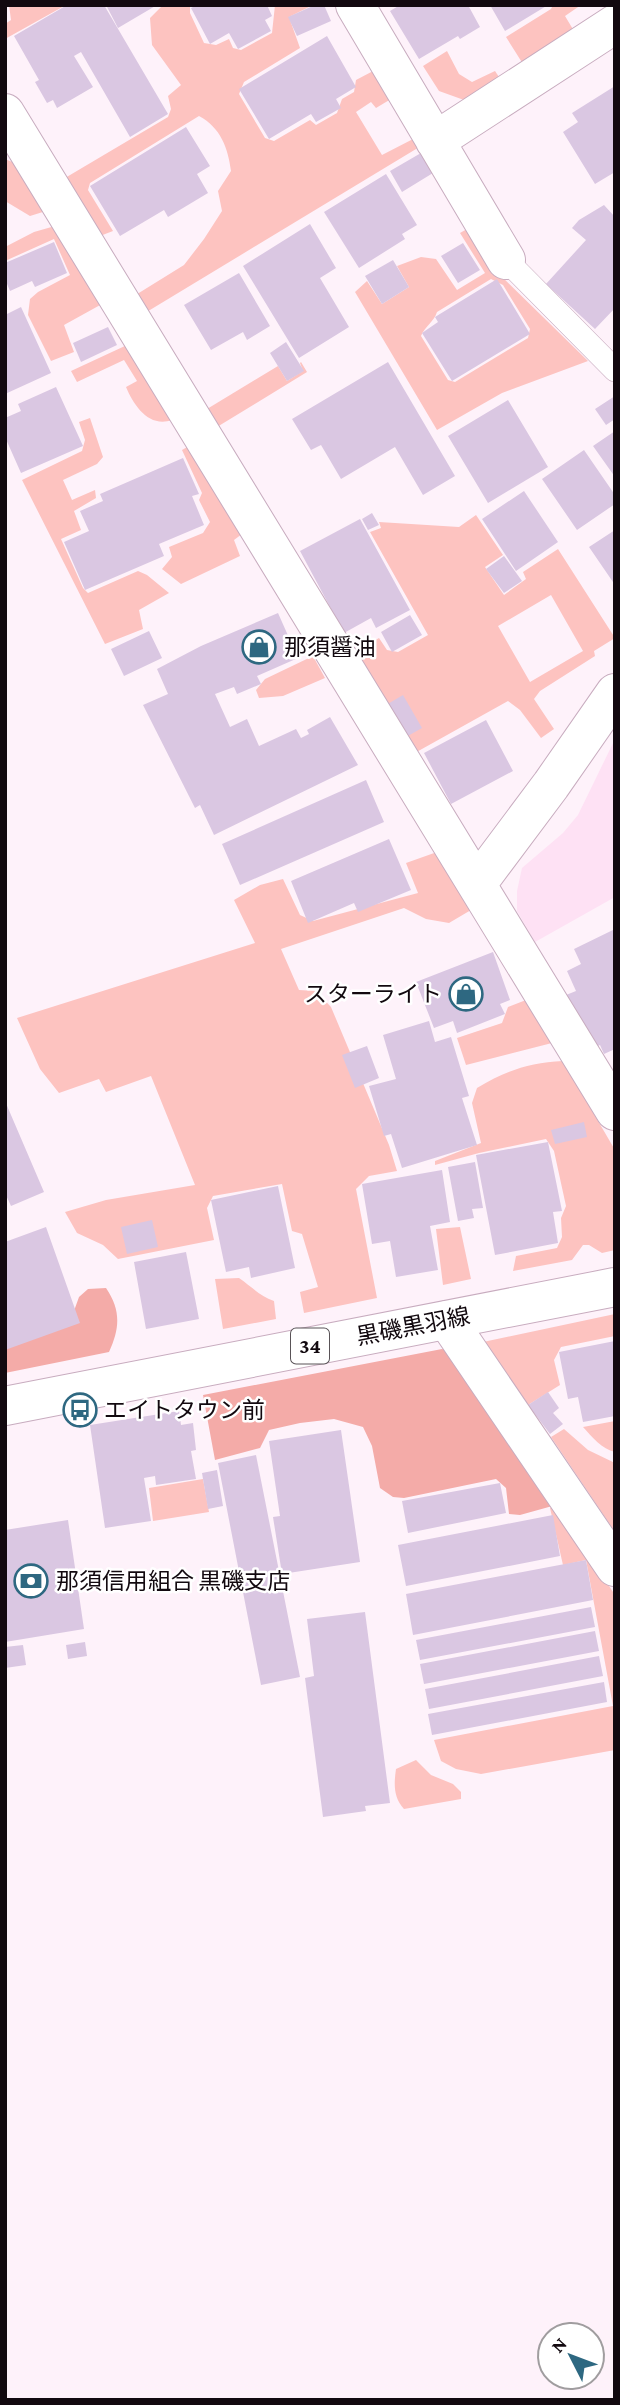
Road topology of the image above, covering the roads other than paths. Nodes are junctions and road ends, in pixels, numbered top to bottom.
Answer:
1 (355, 5) edge
2 (615, 24) edge
3 (7, 120) edge
4 (435, 141) junction
5 (506, 260) joint
6 (615, 370) edge
7 (615, 693) edge
8 (477, 884) junction
9 (615, 1111) edge
10 (615, 1287) edge
11 (447, 1320) junction
12 (5, 1406) edge
13 (615, 1567) edge

1 - 4 street
2 - 4 street
3 - 8 street
4 - 5 street
5 - 6 lane
7 - 8 street
8 - 9 street
10 - 11 street, 黒磯黒羽線 / 34
11 - 12 street, 黒磯黒羽線 / 34
11 - 13 street

